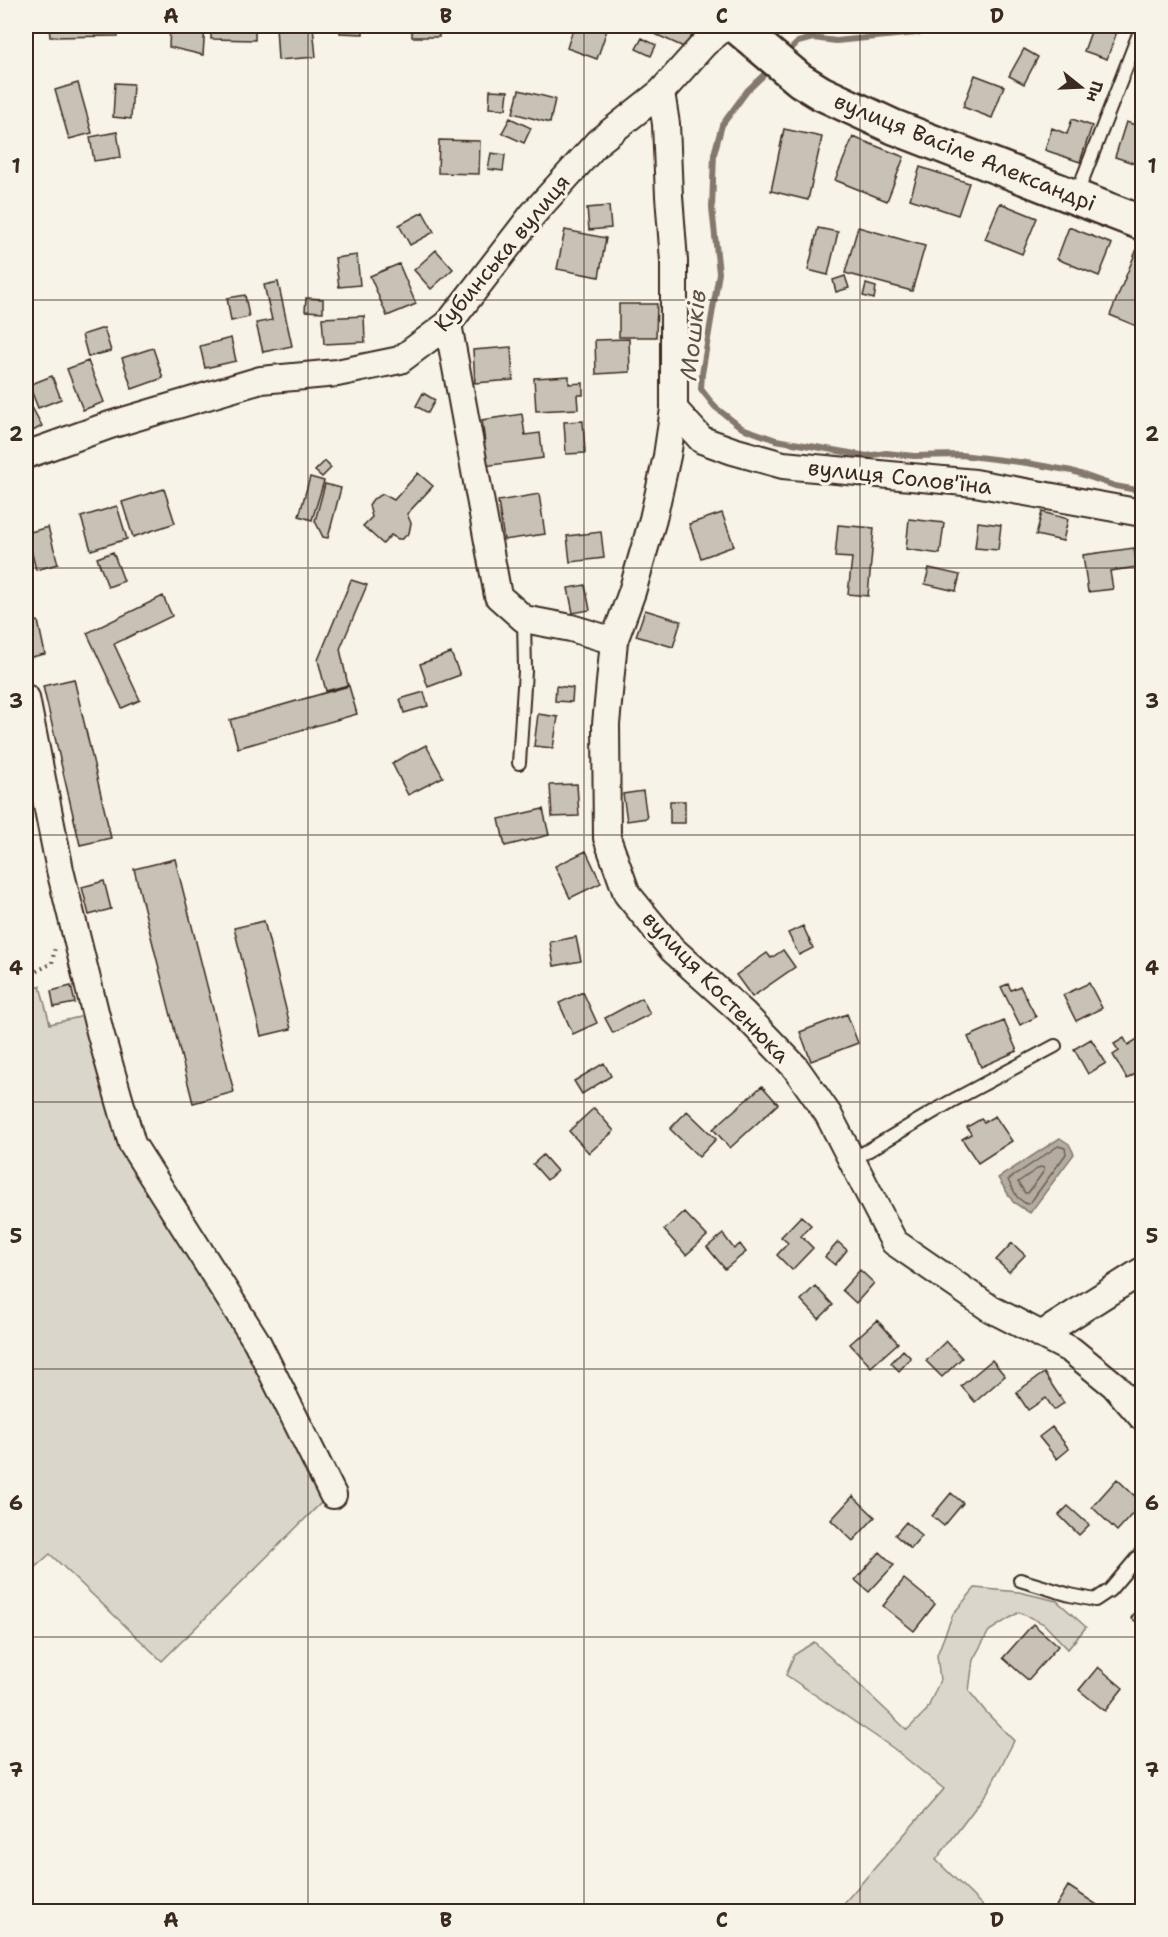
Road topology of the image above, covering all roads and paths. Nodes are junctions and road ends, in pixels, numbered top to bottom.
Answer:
1 (726, 26) edge
2 (736, 26) edge
3 (1142, 26) edge
4 (661, 92) junction
5 (1076, 197) junction
6 (1143, 223) edge
7 (448, 324) junction
8 (674, 409) junction
9 (26, 455) edge
10 (1143, 513) edge
11 (524, 619) junction
12 (614, 642) junction
13 (26, 698) edge
14 (519, 763) dead end
15 (1055, 1046) dead end
16 (852, 1160) junction
17 (1143, 1271) edge
18 (1041, 1335) junction
19 (1143, 1417) edge
20 (333, 1495) dead end
21 (1143, 1552) edge
22 (1020, 1580) dead end

1 - 4 street, Кубинська вулиця
2 - 5 main road, вулиця Васіле Александрі
3 - 5 lane
4 - 7 street, Кубинська вулиця
4 - 8 street, вулиця Костенюка
5 - 6 main road, вулиця Васіле Александрі
7 - 9 street, Кубинська вулиця
7 - 11 street
8 - 10 street, вулиця Солов'їна
8 - 12 street, вулиця Костенюка
11 - 12 street
11 - 14 lane
12 - 16 street, вулиця Костенюка
13 - 20 street
15 - 16 lane
16 - 18 street, вулиця Костенюка
17 - 18 street
18 - 19 street, вулиця Костенюка
21 - 22 lane

